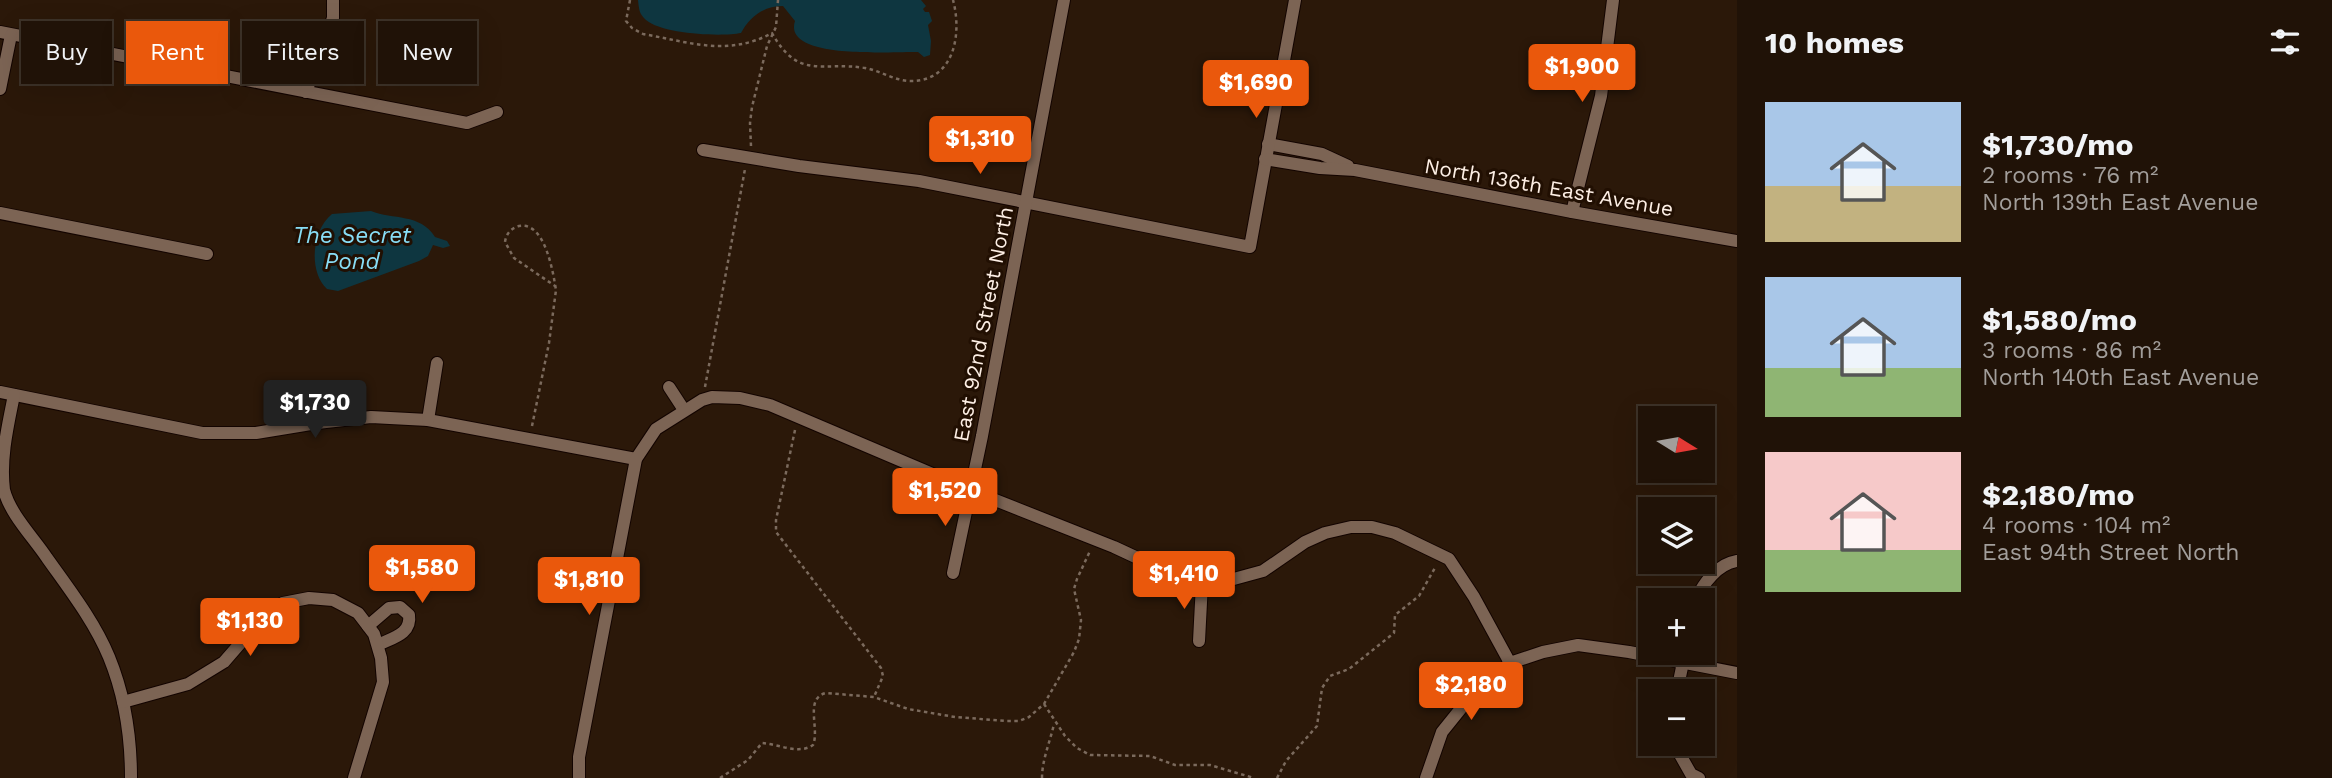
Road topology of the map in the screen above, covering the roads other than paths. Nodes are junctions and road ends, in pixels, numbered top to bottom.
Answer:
1 (333, 0) edge
2 (1064, 0) edge
3 (1295, 0) edge
4 (1613, 0) edge
5 (5, 33) edge
6 (0, 89) edge
7 (306, 92) junction
8 (497, 112) dead end
9 (1268, 144) junction
10 (703, 150) dead end
11 (1265, 159) junction
12 (1355, 170) junction
13 (1025, 202) junction
14 (1572, 212) junction
15 (0, 213) edge
16 (1737, 241) edge
17 (207, 254) dead end
18 (437, 363) dead end
19 (669, 387) dead end
20 (0, 392) edge
21 (14, 394) junction
22 (684, 410) junction
23 (428, 420) junction
24 (636, 459) junction
25 (970, 490) junction
26 (1737, 561) edge
27 (953, 573) dead end
28 (1202, 583) junction
29 (1703, 588) edge
30 (1199, 641) dead end
31 (1638, 652) edge
32 (1510, 663) junction
33 (1710, 665) edge
34 (1737, 673) edge
35 (123, 702) junction
36 (1681, 756) edge
37 (131, 778) edge
38 (354, 778) edge
39 (579, 778) edge
40 (1426, 778) edge
41 (1699, 778) edge

1 - 7 street
2 - 13 street, East 92nd Street North
3 - 9 street
4 - 14 street
5 - 6 street
5 - 7 street
7 - 8 street
9 - 11 street
9 - 12 street, North 136th East Avenue
10 - 13 street
11 - 12 street, North 136th East Avenue
11 - 13 street
12 - 14 street, North 136th East Avenue
13 - 25 street, East 92nd Street North
14 - 16 street, North 136th East Avenue
15 - 17 street
18 - 23 street
19 - 22 street
20 - 21 street
21 - 23 street
21 - 35 street
22 - 24 street
22 - 25 street
23 - 24 street
24 - 39 street
25 - 27 street, East 92nd Street North
25 - 28 street
26 - 29 street
28 - 30 street
28 - 32 street
31 - 32 street
32 - 40 street
33 - 34 street
35 - 37 street
35 - 38 street
36 - 41 street

